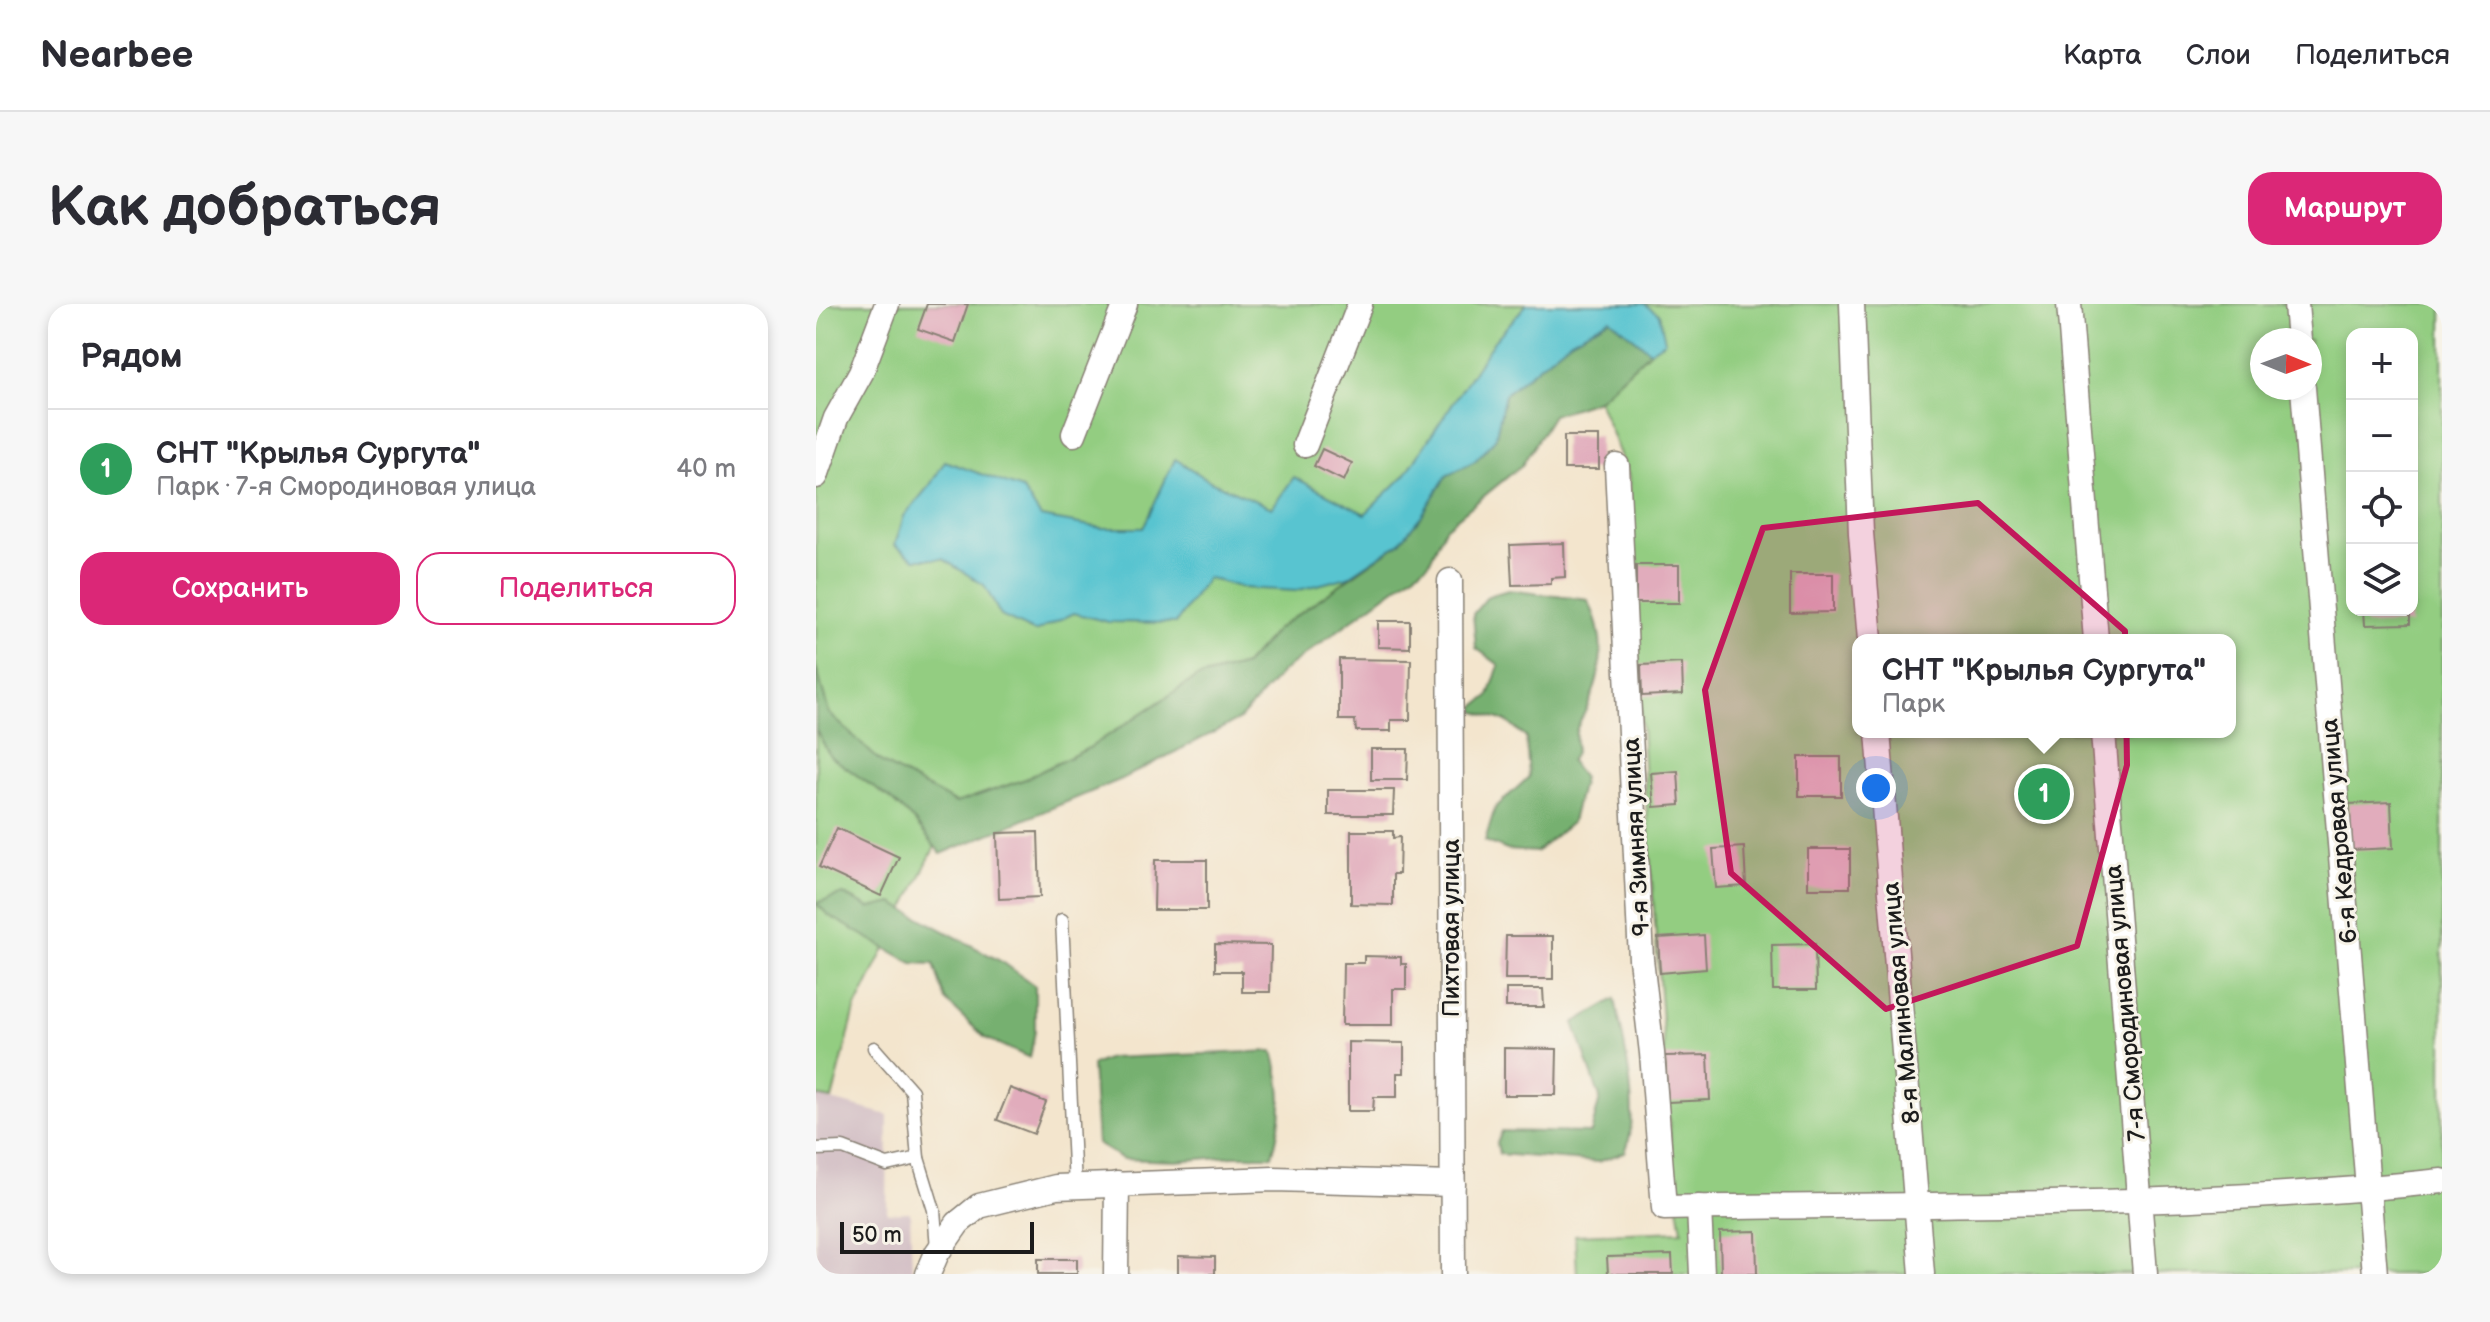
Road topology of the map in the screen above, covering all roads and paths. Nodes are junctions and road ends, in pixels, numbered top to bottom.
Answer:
1 (887, 304) edge
2 (1125, 304) edge
3 (1360, 304) edge
4 (1852, 304) edge
5 (2069, 304) edge
6 (2296, 304) edge
7 (2298, 328) edge
8 (2304, 400) edge
9 (826, 414) edge
10 (1074, 434) dead end
11 (1305, 445) dead end
12 (1617, 466) dead end
13 (816, 476) edge
14 (1450, 581) dead end
15 (1869, 634) edge
16 (2096, 634) edge
17 (1879, 738) edge
18 (2103, 738) edge
19 (1062, 920) dead end
20 (874, 1048) dead end
21 (816, 1149) edge
22 (918, 1158) junction
23 (2442, 1181) edge
24 (1117, 1184) junction
25 (1453, 1184) junction
26 (1075, 1186) junction
27 (2368, 1189) junction
28 (2141, 1201) junction
29 (1919, 1203) junction
30 (1699, 1207) junction
31 (932, 1264) edge
32 (1116, 1274) edge
33 (1453, 1274) edge
34 (1702, 1274) edge
35 (1922, 1274) edge
36 (2145, 1274) edge
37 (2375, 1274) edge

1 - 9 street
2 - 10 street
3 - 11 street
4 - 15 street
5 - 16 street
6 - 7 street
8 - 27 street, 6-я Кедровая улица
9 - 13 street
12 - 30 street, 9-я Зимняя улица
14 - 25 street, Пихтовая улица
17 - 29 street, 8-я Малиновая улица
18 - 28 street, 7-я Смородиновая улица
19 - 26 lane
20 - 22 lane
21 - 22 lane
22 - 31 lane
23 - 27 street
24 - 25 street
24 - 26 street
24 - 32 street
25 - 33 street, Пихтовая улица
26 - 31 street
27 - 28 street
27 - 37 street, 6-я Кедровая улица
28 - 29 street
28 - 36 street, 7-я Смородиновая улица
29 - 30 street
29 - 35 street, 8-я Малиновая улица
30 - 34 street

